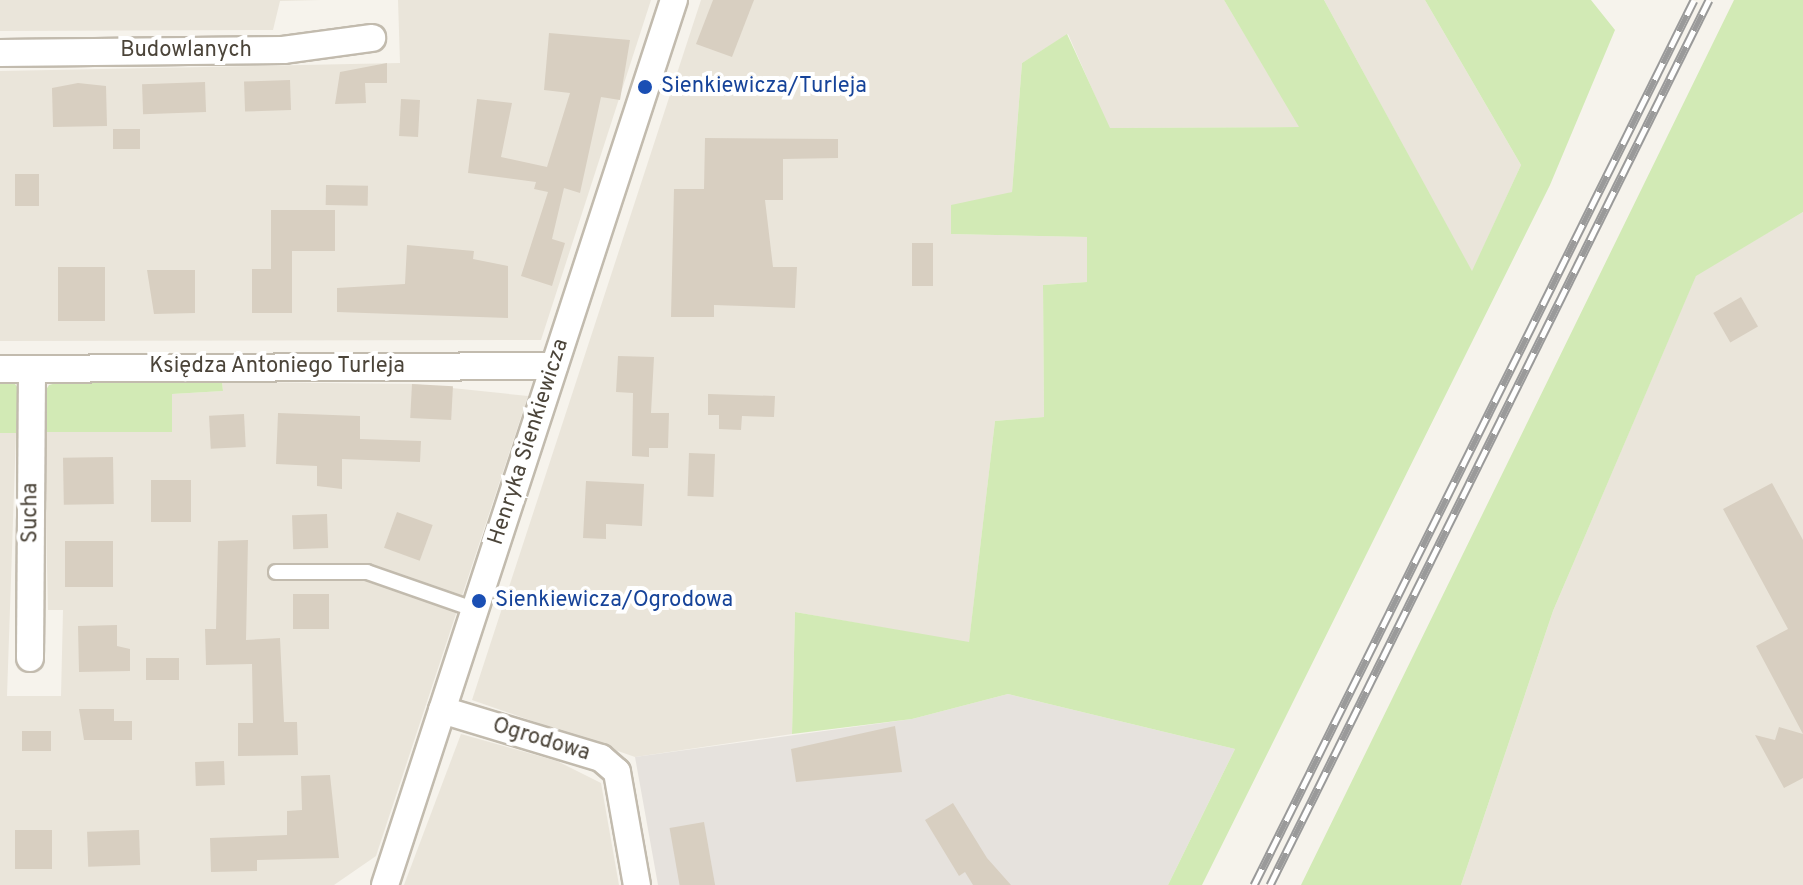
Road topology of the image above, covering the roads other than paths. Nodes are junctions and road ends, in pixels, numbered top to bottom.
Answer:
1 (674, 0) edge
2 (372, 38) dead end
3 (0, 53) edge
4 (554, 366) junction
5 (0, 369) edge
6 (32, 369) junction
7 (276, 572) dead end
8 (476, 610) junction
9 (30, 658) dead end
10 (442, 710) junction
11 (385, 885) edge
12 (637, 885) edge

1 - 4 street, Henryka Sienkiewicza
2 - 3 street, Budowlanych
4 - 6 street, Księdza Antoniego Turleja
4 - 8 street, Henryka Sienkiewicza
5 - 6 street, Księdza Antoniego Turleja
6 - 9 street, Sucha
7 - 8 lane
8 - 10 street, Henryka Sienkiewicza
10 - 11 street, Henryka Sienkiewicza
10 - 12 street, Ogrodowa

